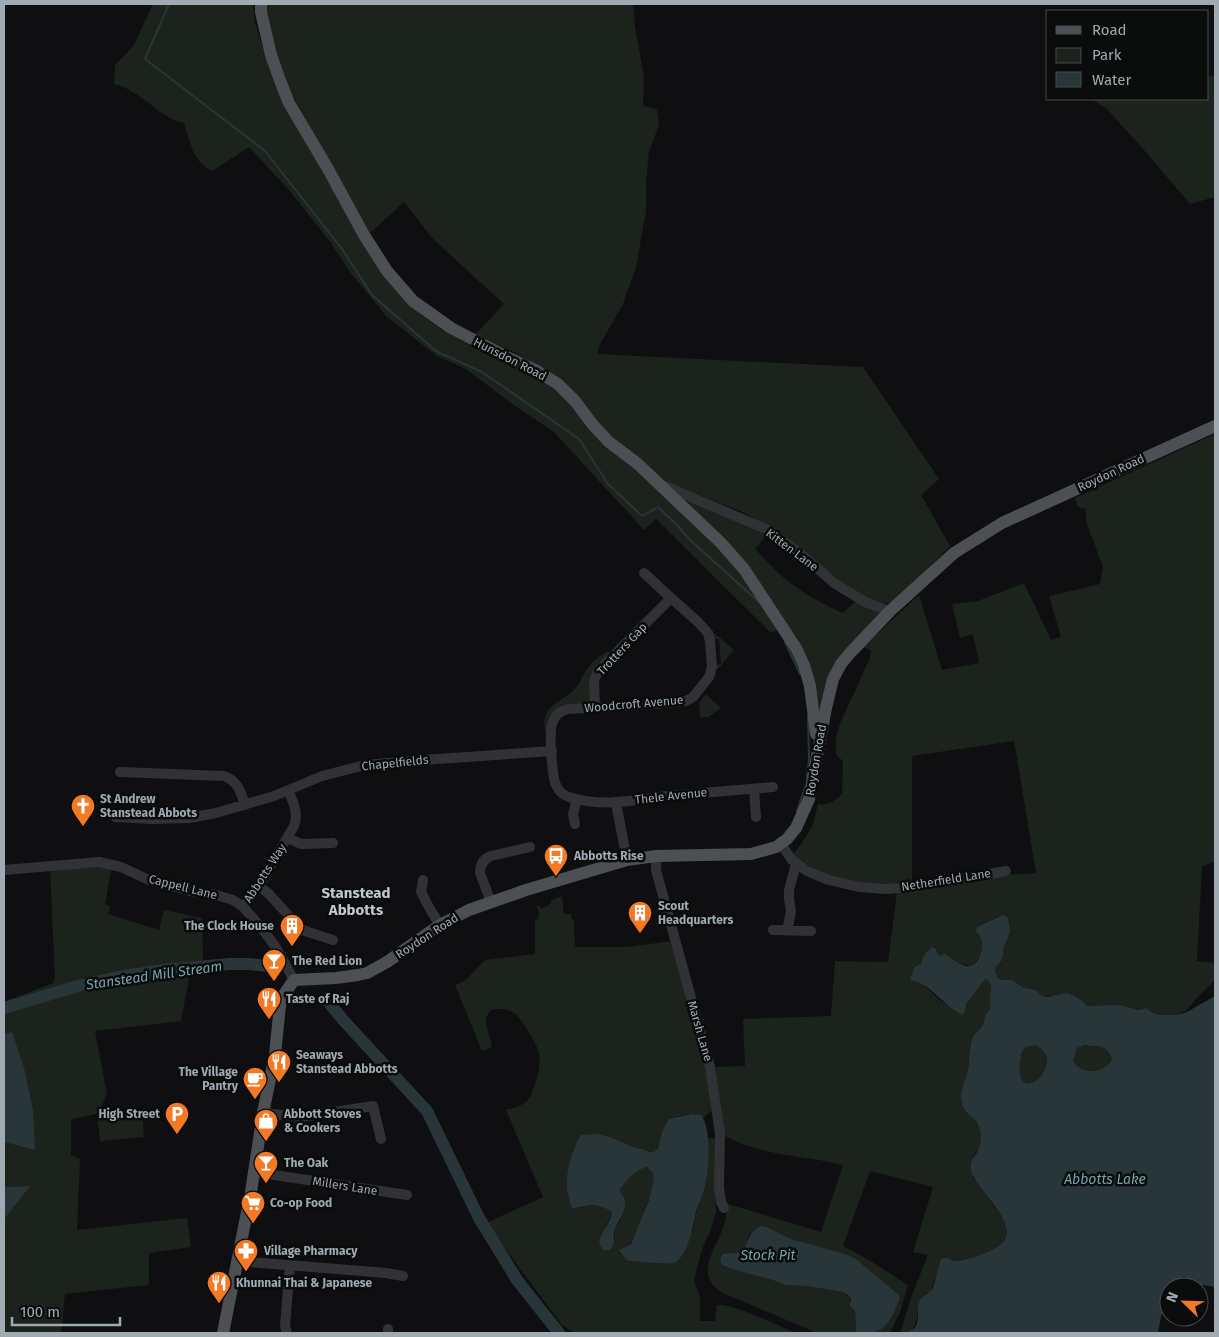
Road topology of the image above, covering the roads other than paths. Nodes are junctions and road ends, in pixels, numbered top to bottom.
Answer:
1 (261, 4) edge
2 (1215, 426) edge
3 (660, 485) junction
4 (644, 573) dead end
5 (670, 598) junction
6 (890, 611) junction
7 (595, 708) junction
8 (819, 744) junction
9 (552, 751) junction
10 (120, 772) dead end
11 (773, 787) dead end
12 (754, 789) junction
13 (288, 790) junction
14 (577, 799) junction
15 (616, 803) junction
16 (245, 805) junction
17 (115, 817) dead end
18 (756, 817) dead end
19 (575, 824) dead end
20 (288, 838) junction
21 (333, 843) dead end
22 (782, 844) junction
23 (530, 847) dead end
24 (656, 856) junction
25 (627, 860) junction
26 (796, 864) junction
27 (4, 870) edge
28 (1006, 871) dead end
29 (423, 880) dead end
30 (259, 886) junction
31 (491, 902) junction
32 (243, 907) junction
33 (440, 925) junction
34 (773, 930) dead end
35 (787, 930) junction
36 (811, 931) dead end
37 (334, 940) dead end
38 (294, 980) junction
39 (263, 1113) junction
40 (381, 1139) dead end
41 (254, 1172) junction
42 (407, 1195) dead end
43 (724, 1208) dead end
44 (238, 1261) junction
45 (290, 1266) junction
46 (403, 1276) dead end
47 (223, 1333) edge
48 (287, 1333) edge

1 - 3 main road, Hunsdon Road
2 - 6 main road, Roydon Road
3 - 6 street, Kitten Lane
3 - 8 main road, Hunsdon Road
4 - 5 street, Woodcroft Avenue
5 - 7 street, Trotters Gap
5 - 7 street, Woodcroft Avenue
6 - 8 main road, Roydon Road
7 - 9 street, Woodcroft Avenue
8 - 22 main road, Roydon Road
9 - 13 street, Chapelfields
9 - 14 street, Woodcroft Avenue
10 - 16 street
11 - 12 street, Thele Avenue
12 - 15 street, Thele Avenue
12 - 18 street
13 - 16 street, Chapelfields
13 - 20 street, Abbotts Way
14 - 15 street, Woodcroft Avenue
14 - 19 street
15 - 25 street, Thele Avenue
16 - 17 street, Chapelfields
20 - 21 street, Abbotts Way
20 - 30 street, Abbotts Way
22 - 24 main road, Roydon Road
22 - 26 street, Netherfield Lane
23 - 31 street
24 - 25 main road, Roydon Road
24 - 43 street, Marsh Lane
25 - 31 main road, Roydon Road
26 - 28 street, Netherfield Lane
26 - 35 street
27 - 32 street, Cappell Lane
29 - 33 street
30 - 32 street, Abbotts Way
30 - 37 street
31 - 33 main road, Roydon Road
32 - 38 street, Cappell Lane
33 - 38 main road, Roydon Road
34 - 35 street
35 - 36 street
38 - 39 main road
39 - 40 street
39 - 41 main road
41 - 42 street, Millers Lane
41 - 44 main road
44 - 45 street
44 - 47 main road
45 - 46 street
45 - 48 street

